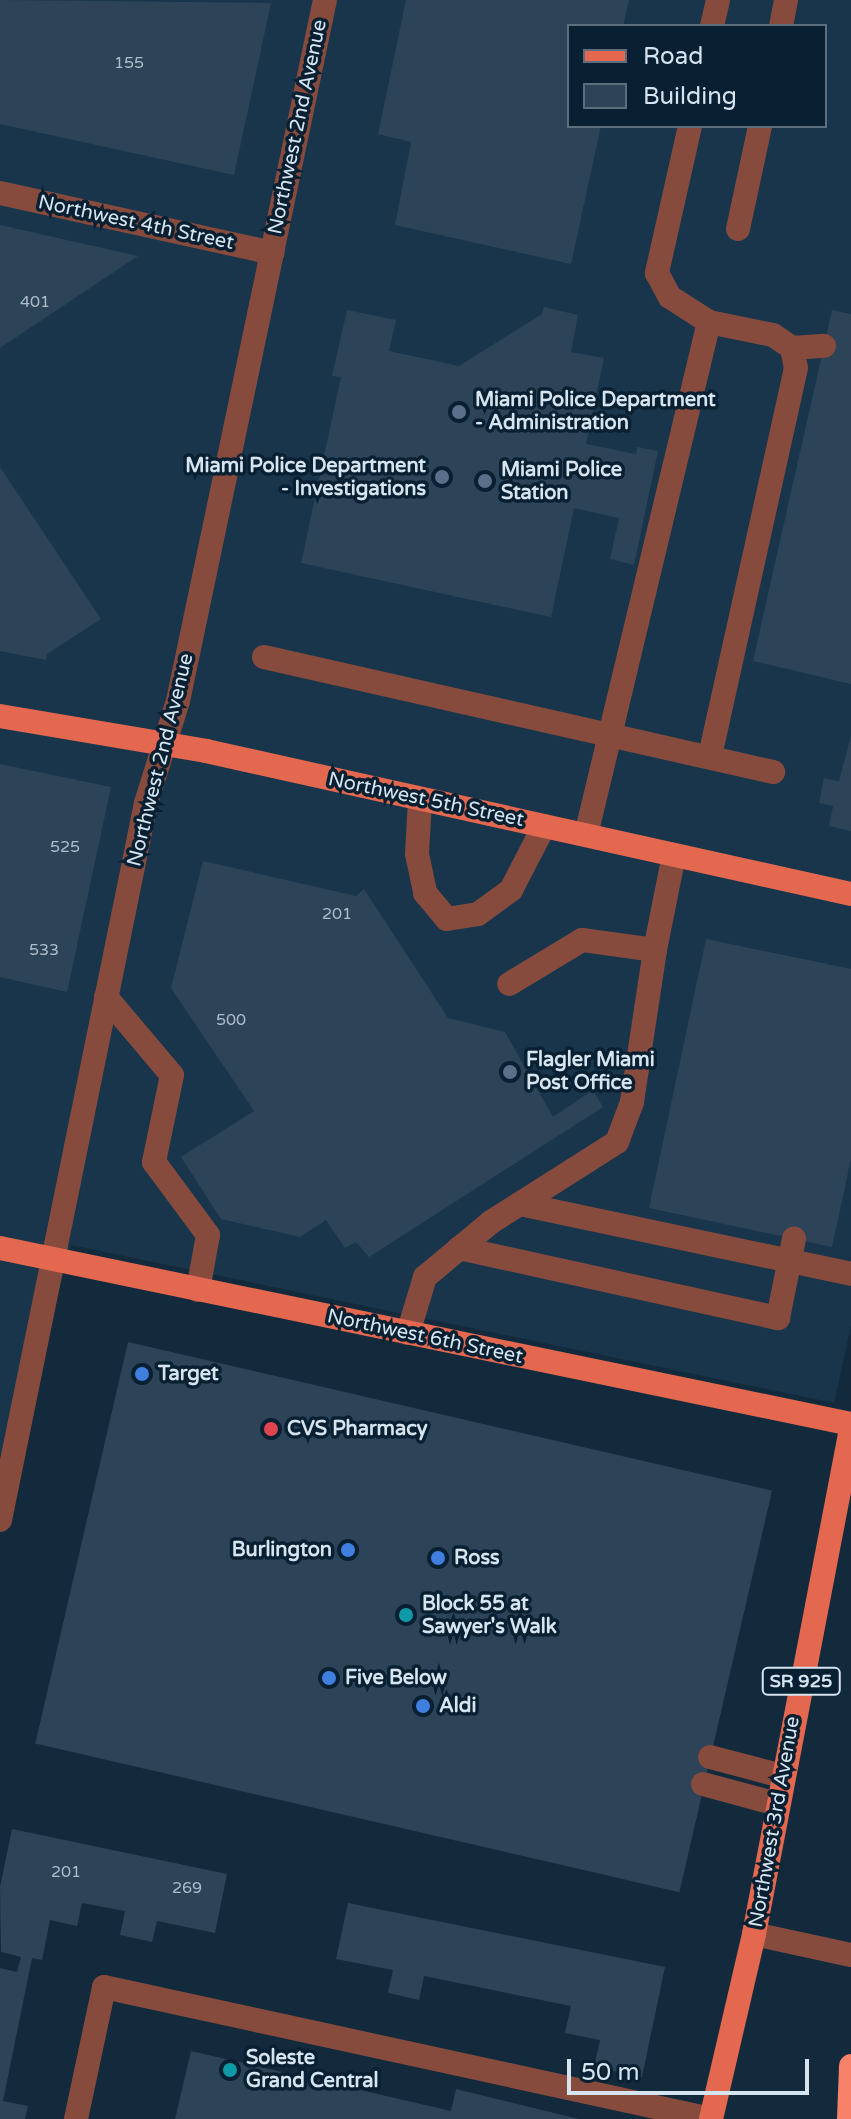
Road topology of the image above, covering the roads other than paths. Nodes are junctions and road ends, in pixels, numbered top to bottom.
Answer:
1 (325, 0) edge
2 (718, 0) edge
3 (786, 0) edge
4 (712, 24) edge
5 (781, 24) edge
6 (690, 128) edge
7 (760, 128) edge
8 (0, 193) edge
9 (738, 229) dead end
10 (272, 253) junction
11 (709, 322) junction
12 (824, 346) dead end
13 (792, 348) junction
14 (264, 657) dead end
15 (0, 716) edge
16 (612, 734) junction
17 (166, 743) junction
18 (710, 757) junction
19 (773, 772) dead end
20 (420, 799) junction
21 (544, 826) junction
22 (586, 835) junction
23 (674, 855) junction
24 (851, 894) edge
25 (655, 950) junction
26 (509, 984) dead end
27 (106, 997) junction
28 (520, 1204) junction
29 (0, 1248) edge
30 (459, 1248) junction
31 (792, 1250) junction
32 (50, 1260) junction
33 (851, 1274) edge
34 (198, 1290) junction
35 (408, 1333) junction
36 (851, 1426) edge
37 (0, 1520) edge
38 (710, 1757) dead end
39 (782, 1776) junction
40 (703, 1784) dead end
41 (777, 1804) junction
42 (754, 1934) junction
43 (851, 1955) edge
44 (851, 2066) edge
45 (847, 2115) edge
46 (76, 2119) edge
47 (711, 2119) edge

1 - 10 street, Northwest 2nd Avenue
2 - 4 street
3 - 5 street
6 - 11 street
7 - 9 street
8 - 10 street, Northwest 4th Street
10 - 17 street, Northwest 2nd Avenue
11 - 13 street
11 - 16 street
12 - 13 street
13 - 18 street
14 - 16 street
15 - 17 main road, Northwest 5th Street
16 - 18 street
16 - 22 street
17 - 20 main road, Northwest 5th Street
17 - 27 street, Northwest 2nd Avenue
18 - 19 street
20 - 21 main road, Northwest 5th Street
20 - 21 street
21 - 22 main road, Northwest 5th Street
22 - 23 main road, Northwest 5th Street
23 - 24 main road, Northwest 5th Street
23 - 25 street
25 - 26 street
25 - 28 street
27 - 32 street, Northwest 2nd Avenue
27 - 34 street
28 - 30 street
28 - 31 street
29 - 32 main road, Northwest 6th Street
30 - 31 street
30 - 35 street
31 - 33 street
32 - 34 main road, Northwest 6th Street
32 - 37 street, Northwest 2nd Avenue
34 - 35 main road, Northwest 6th Street
35 - 36 main road, Northwest 6th Street
36 - 39 main road, Northwest 3rd Avenue / SR 925
38 - 39 street
39 - 41 main road, Northwest 3rd Avenue / SR 925
40 - 41 street
41 - 42 main road, Northwest 3rd Avenue / SR 925
42 - 43 street
42 - 47 main road, Northwest 3rd Avenue / SR 925
44 - 45 highway
46 - 47 street

